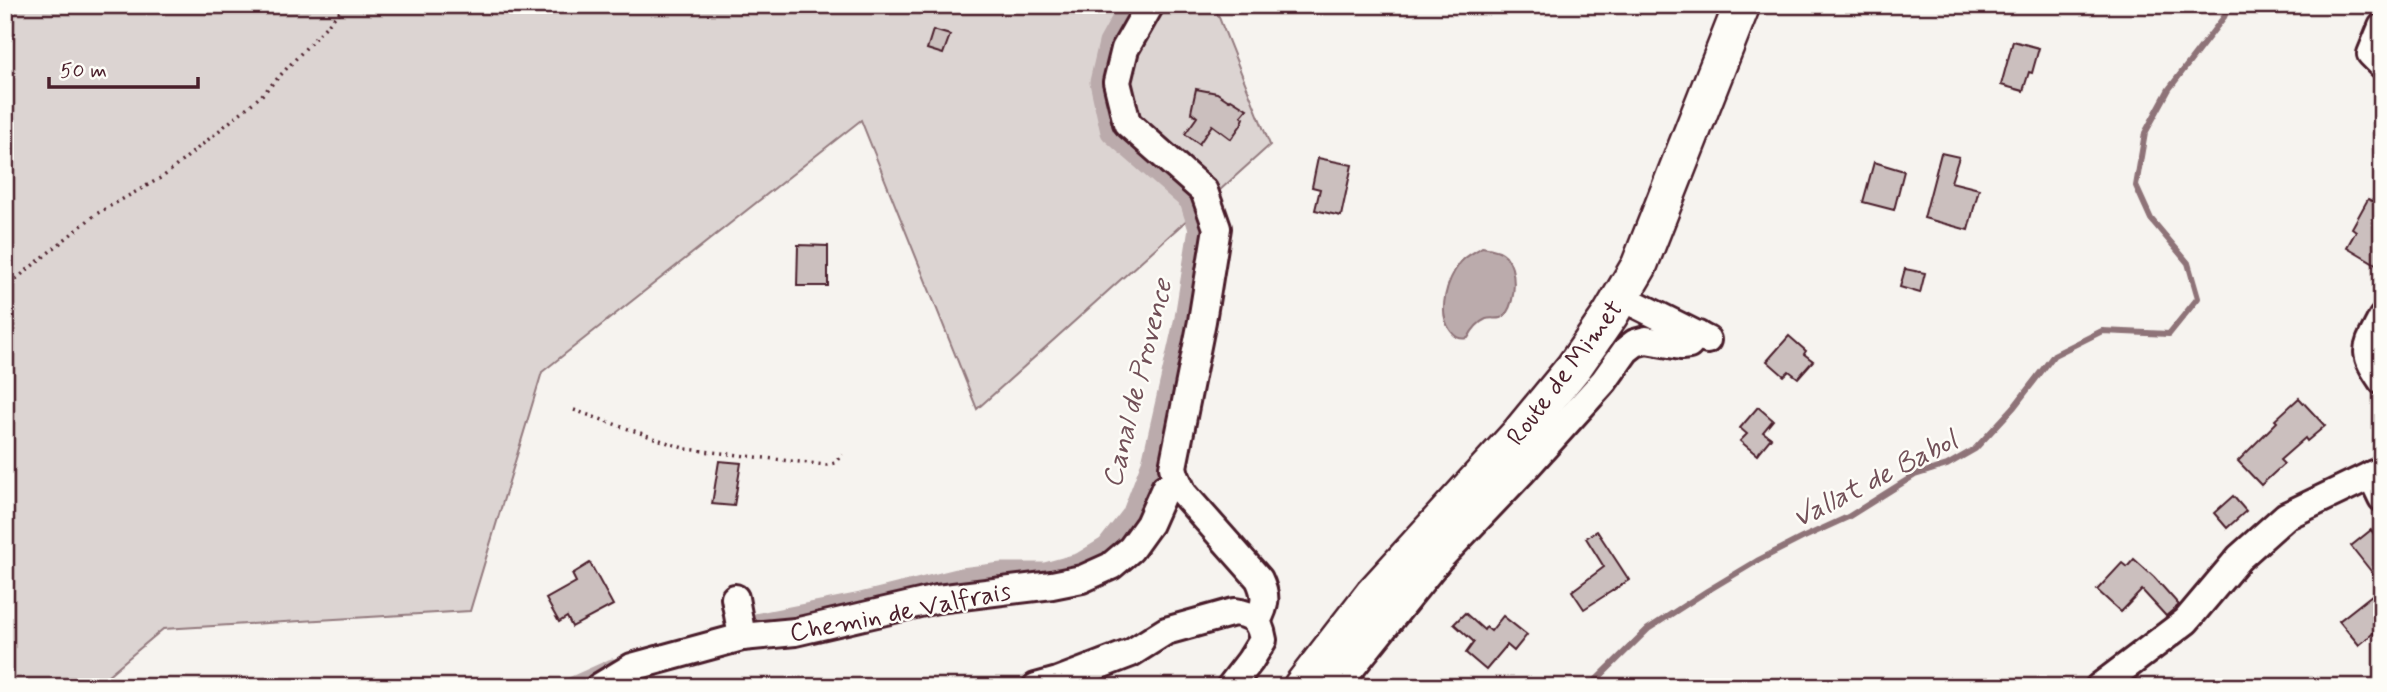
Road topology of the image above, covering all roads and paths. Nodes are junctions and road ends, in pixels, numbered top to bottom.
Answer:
1 (346, 5) edge
2 (1150, 5) edge
3 (1742, 5) edge
4 (2382, 27) edge
5 (2382, 65) edge
6 (5, 288) edge
7 (1620, 297) junction
8 (2382, 318) edge
9 (2382, 381) edge
10 (575, 410) dead end
11 (842, 454) dead end
12 (2378, 481) edge
13 (1165, 488) dead end
14 (1257, 621) junction
15 (598, 687) edge
16 (1036, 687) edge
17 (1230, 687) edge
18 (1301, 687) edge
19 (1336, 687) edge
20 (2099, 687) edge

1 - 6 path
2 - 14 street
3 - 7 main road, Route de Mimet
4 - 5 street
7 - 18 main road, Route de Mimet
7 - 19 street
8 - 9 street
10 - 11 path
12 - 20 street
13 - 15 street, Chemin de Valfrais
14 - 16 street
14 - 17 street

